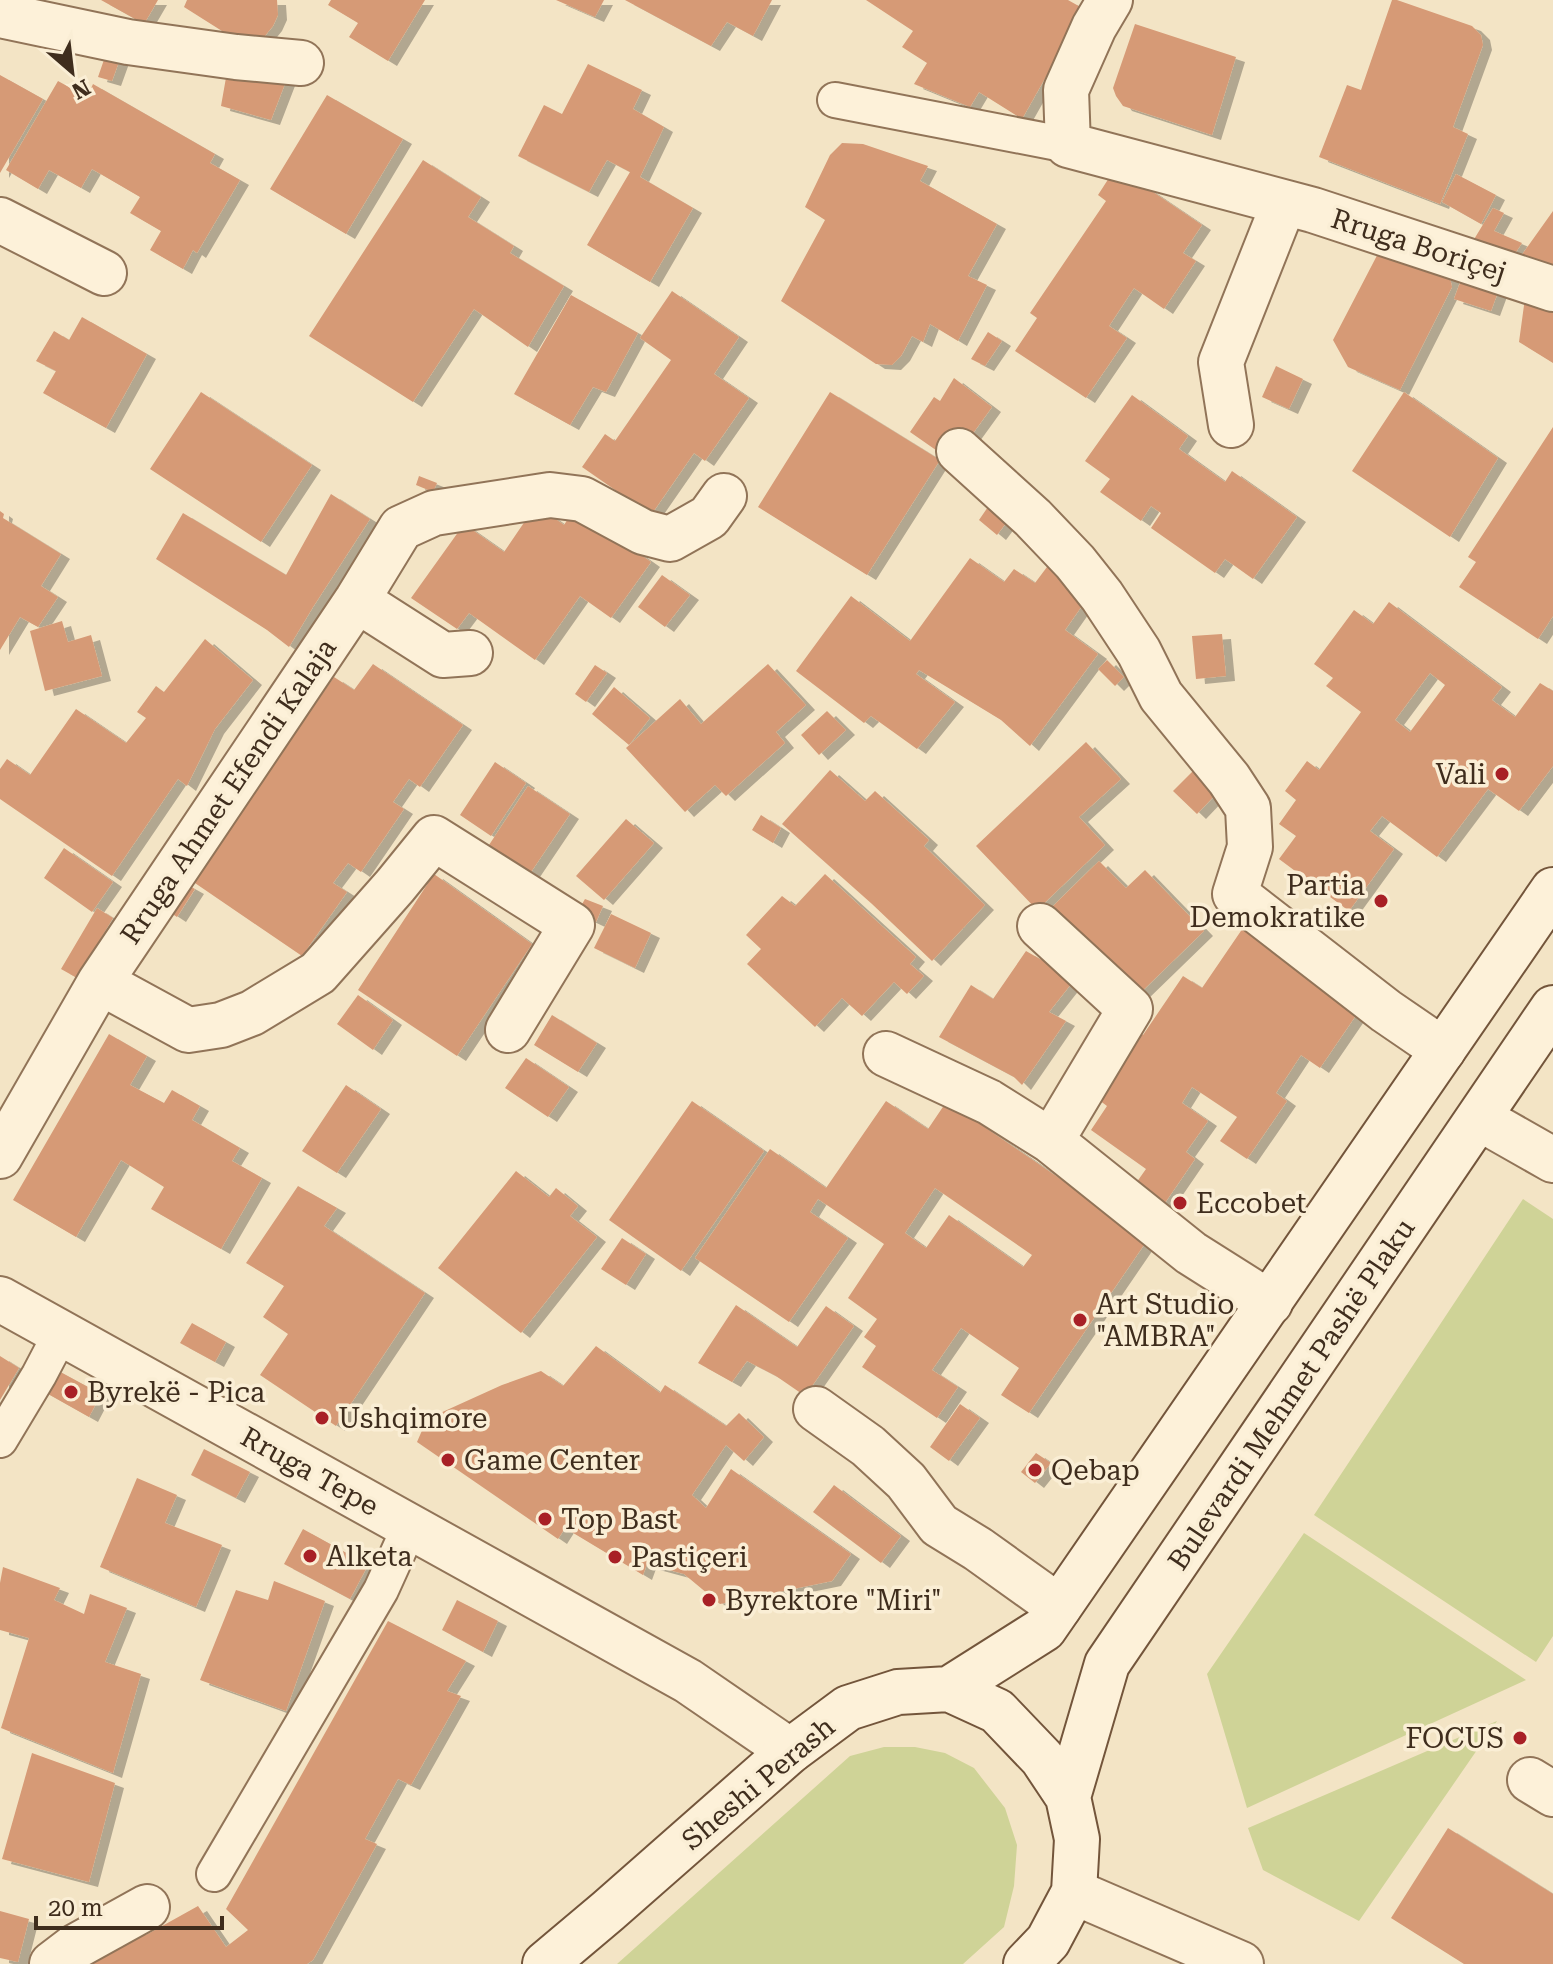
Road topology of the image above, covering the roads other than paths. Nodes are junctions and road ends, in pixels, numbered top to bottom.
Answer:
1 (1110, 0) edge
2 (0, 15) edge
3 (301, 63) dead end
4 (835, 100) dead end
5 (1068, 145) junction
6 (1284, 203) junction
7 (0, 220) edge
8 (104, 273) dead end
9 (1553, 289) edge
10 (1231, 425) dead end
11 (959, 451) dead end
12 (724, 496) dead end
13 (357, 600) junction
14 (470, 653) dead end
15 (1553, 890) edge
16 (1040, 926) dead end
17 (100, 982) junction
18 (1553, 1008) edge
19 (508, 1030) dead end
20 (1443, 1050) junction
21 (886, 1054) dead end
22 (1479, 1118) junction
23 (1051, 1141) junction
24 (0, 1156) edge
25 (1553, 1160) edge
26 (0, 1299) edge
27 (1270, 1303) junction
28 (61, 1333) junction
29 (816, 1409) dead end
30 (0, 1440) edge
31 (410, 1526) junction
32 (1059, 1607) junction
33 (949, 1689) junction
34 (790, 1751) junction
35 (1068, 1797) junction
36 (214, 1874) dead end
37 (1074, 1892) junction
38 (147, 1907) dead end
39 (52, 1964) edge
40 (545, 1964) edge
41 (1026, 1964) edge
42 (1241, 1964) edge

1 - 5 street
2 - 3 street
4 - 5 lane, Rruga Boriçej
5 - 6 street, Rruga Boriçej
6 - 9 street, Rruga Boriçej
6 - 10 street
7 - 8 street
11 - 20 street
12 - 13 street, Rruga Ahmet Efendi Kalaja
13 - 14 street
13 - 17 street, Rruga Ahmet Efendi Kalaja
15 - 20 street
16 - 23 street
17 - 19 street
17 - 24 street, Rruga Ahmet Efendi Kalaja
18 - 22 street, Bulevardi Mehmet Pashë Plaku
20 - 27 street
21 - 23 street
22 - 25 street
22 - 35 street, Bulevardi Mehmet Pashë Plaku
23 - 27 street
26 - 28 street, Rruga Tepe
27 - 32 street
28 - 30 lane
28 - 31 street, Rruga Tepe
29 - 32 street
31 - 34 street, Rruga Tepe
31 - 36 lane, Rruga Tepe
32 - 33 street
33 - 34 street, Sheshi Perash
33 - 35 street, Sheshi Perash
34 - 40 street, Sheshi Perash
35 - 37 street, Sheshi Perash
37 - 41 street, Sheshi Perash
37 - 42 street
38 - 39 street

